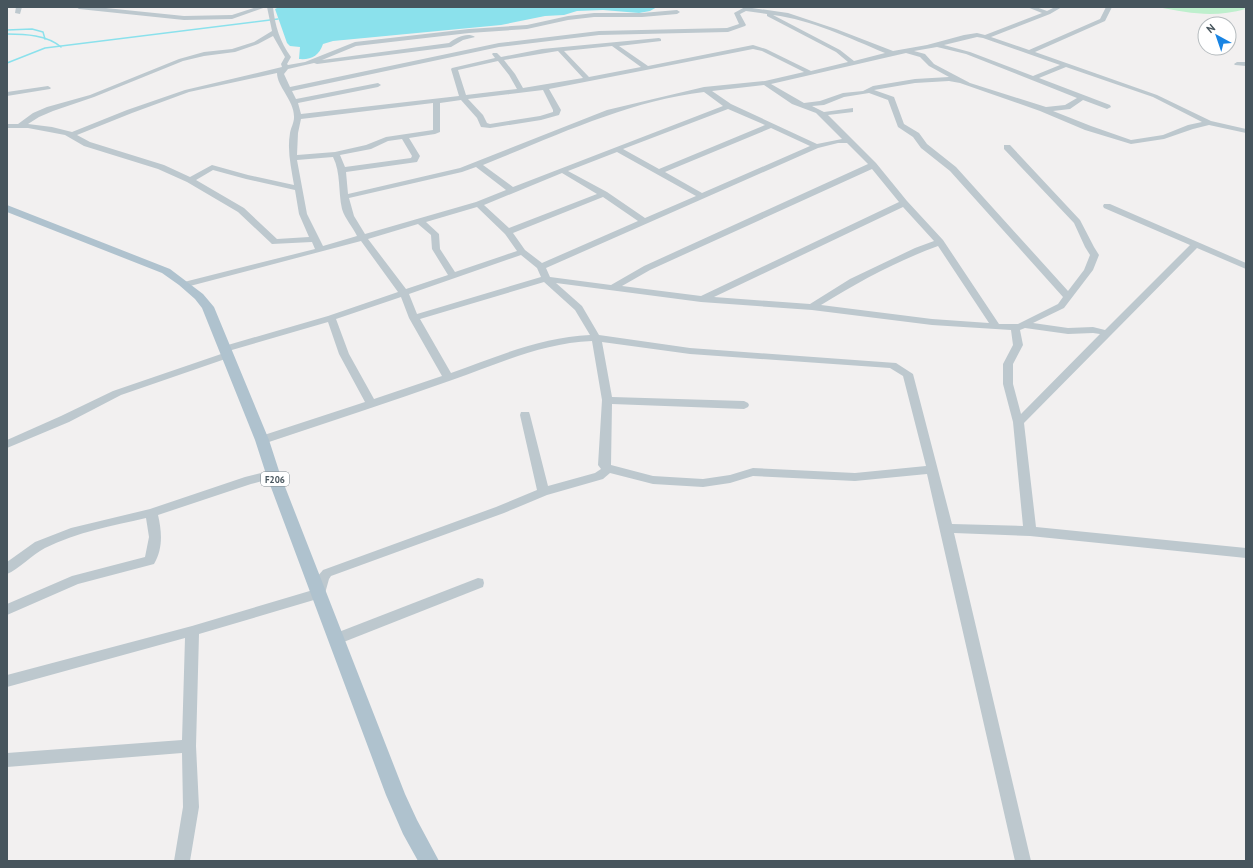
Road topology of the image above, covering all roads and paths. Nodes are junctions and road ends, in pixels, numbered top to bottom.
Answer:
1 (79, 7) edge
2 (156, 7) edge
3 (263, 7) edge
4 (270, 7) edge
5 (1030, 7) edge
6 (1059, 7) edge
7 (1109, 7) edge
8 (118, 9) edge
9 (677, 12) dead end
10 (764, 13) junction
11 (1048, 13) junction
12 (146, 15) junction
13 (486, 30) junction
14 (546, 31) junction
15 (275, 32) junction
16 (985, 37) junction
17 (659, 40) dead end
18 (613, 44) junction
19 (938, 45) junction
20 (492, 47) junction
21 (559, 49) junction
22 (905, 51) junction
23 (1030, 52) junction
24 (892, 53) junction
25 (461, 54) junction
26 (499, 59) junction
27 (334, 61) junction
28 (307, 63) junction
29 (853, 63) junction
30 (1237, 64) dead end
31 (1246, 64) edge
32 (1066, 65) junction
33 (467, 66) junction
34 (645, 67) junction
35 (286, 68) junction
36 (811, 73) junction
37 (344, 78) junction
38 (952, 78) junction
39 (1033, 78) junction
40 (587, 79) junction
41 (765, 83) junction
42 (378, 85) dead end
43 (48, 88) dead end
44 (545, 88) junction
45 (704, 89) junction
46 (287, 90) junction
47 (521, 91) junction
48 (869, 91) junction
49 (7, 94) edge
50 (463, 98) junction
51 (1082, 98) junction
52 (436, 101) junction
53 (294, 102) junction
54 (728, 106) junction
55 (1107, 107) dead end
56 (1044, 108) junction
57 (821, 109) junction
58 (850, 110) dead end
59 (298, 117) junction
60 (1209, 123) junction
61 (7, 126) edge
62 (20, 126) junction
63 (770, 126) junction
64 (1246, 130) edge
65 (72, 135) junction
66 (405, 137) junction
67 (850, 141) junction
68 (816, 146) junction
69 (1007, 147) dead end
70 (617, 149) junction
71 (335, 154) junction
72 (293, 158) junction
73 (477, 164) junction
74 (873, 165) junction
75 (342, 170) junction
76 (563, 170) junction
77 (658, 172) junction
78 (190, 180) junction
79 (298, 188) junction
80 (512, 190) junction
81 (604, 194) junction
82 (702, 196) junction
83 (344, 197) junction
84 (904, 203) junction
85 (479, 204) junction
86 (1107, 206) dead end
87 (7, 208) edge
88 (418, 221) junction
89 (644, 221) junction
90 (508, 232) junction
91 (362, 237) junction
92 (314, 239) junction
93 (940, 242) junction
94 (1195, 245) junction
95 (320, 250) junction
96 (522, 252) junction
97 (541, 266) junction
98 (1246, 266) edge
99 (453, 276) junction
100 (546, 279) junction
101 (187, 284) junction
102 (612, 288) junction
103 (404, 293) junction
104 (1068, 297) junction
105 (701, 299) junction
106 (812, 307) junction
107 (331, 318) junction
108 (414, 318) junction
109 (1019, 326) junction
110 (996, 327) junction
111 (1107, 333) junction
112 (596, 338) junction
113 (226, 352) junction
114 (448, 378) junction
115 (607, 400) junction
116 (372, 404) junction
117 (744, 405) dead end
118 (525, 415) dead end
119 (1018, 422) junction
120 (262, 440) junction
121 (7, 444) edge
122 (607, 468) junction
123 (932, 469) junction
124 (273, 474) junction
125 (543, 492) junction
126 (151, 513) junction
127 (947, 528) junction
128 (1030, 531) junction
129 (1246, 553) edge
130 (7, 569) edge
131 (478, 583) dead end
132 (319, 593) junction
133 (7, 610) edge
134 (192, 632) junction
135 (336, 639) junction
136 (7, 681) edge
137 (189, 746) junction
138 (7, 760) edge
139 (182, 861) edge
140 (429, 861) edge
141 (1023, 861) edge

1 - 8 street
2 - 12 street
3 - 12 street
4 - 15 street
5 - 11 street
6 - 11 street
7 - 23 street
8 - 12 street
9 - 14 street
10 - 14 street
10 - 24 street
10 - 29 street
11 - 16 street
13 - 14 street
13 - 27 street
13 - 28 street
14 - 20 street
15 - 35 street
15 - 62 street
16 - 19 street
16 - 23 street
17 - 18 street
18 - 21 street
18 - 34 street
19 - 22 street
19 - 39 street
20 - 25 street
20 - 26 street
21 - 26 street
21 - 40 street
22 - 24 street
22 - 38 street
23 - 32 street
24 - 29 street
25 - 33 street
25 - 37 street
26 - 33 street
26 - 47 street
27 - 28 street
27 - 37 street
28 - 35 street
29 - 36 street
30 - 31 street
32 - 39 street
32 - 60 street
33 - 50 street
34 - 36 street
34 - 40 street
35 - 46 street
35 - 65 street
36 - 41 street
37 - 46 street
38 - 48 street
38 - 56 street
39 - 51 street
40 - 44 street
41 - 45 street
41 - 57 street
42 - 53 street
43 - 49 street
44 - 47 street
44 - 50 street
45 - 54 street
45 - 73 street
46 - 53 street
47 - 50 street
48 - 57 street
48 - 104 street
50 - 52 street
51 - 55 street
51 - 56 street
52 - 59 street
52 - 66 street
53 - 59 street
54 - 63 street
54 - 70 street
56 - 60 street
57 - 58 street
57 - 67 street
59 - 72 street
60 - 64 street
61 - 62 street
62 - 65 street
63 - 68 street
63 - 77 street
65 - 78 street
66 - 71 street
66 - 75 street
67 - 68 street
67 - 74 street
68 - 82 street
69 - 104 street
70 - 76 street
70 - 77 street
71 - 72 street
71 - 75 street
72 - 79 street
73 - 80 street
73 - 83 street
74 - 84 street
74 - 102 street
75 - 83 street
76 - 80 street
76 - 81 street
77 - 82 street
78 - 79 street
78 - 92 street
79 - 92 street
80 - 85 street
81 - 89 street
81 - 90 street
82 - 89 street
83 - 91 street
84 - 93 street
84 - 105 street
85 - 88 street
85 - 90 street
86 - 94 street
87 - 101 main road, F206
88 - 91 street
88 - 99 street
89 - 97 street
90 - 96 street
91 - 95 street
91 - 103 street
92 - 95 street
93 - 106 street
93 - 110 street
94 - 98 street
94 - 111 street
95 - 101 street
96 - 97 street
96 - 99 street
97 - 100 street
99 - 103 street
100 - 102 street
100 - 108 street
100 - 112 street
101 - 113 main road, F206
102 - 105 street
103 - 107 street
103 - 108 street
104 - 109 street
105 - 106 street
106 - 110 street
107 - 113 street
107 - 116 street
108 - 114 street
109 - 110 street
109 - 111 street
109 - 119 street
111 - 119 street
112 - 114 street
112 - 115 street
112 - 123 street
113 - 120 main road, F206
113 - 121 street
114 - 116 street
115 - 117 street
115 - 122 street
116 - 120 street
118 - 125 street
119 - 128 street
120 - 124 main road, F206
122 - 123 street
122 - 125 street
123 - 127 street
124 - 126 street
124 - 132 main road, F206
125 - 132 street
126 - 130 street
126 - 133 street
127 - 128 street
127 - 141 street
128 - 129 street
131 - 135 street
132 - 134 street
132 - 135 main road, F206
134 - 136 street
134 - 137 street
135 - 140 main road, F206
137 - 138 street
137 - 139 street

